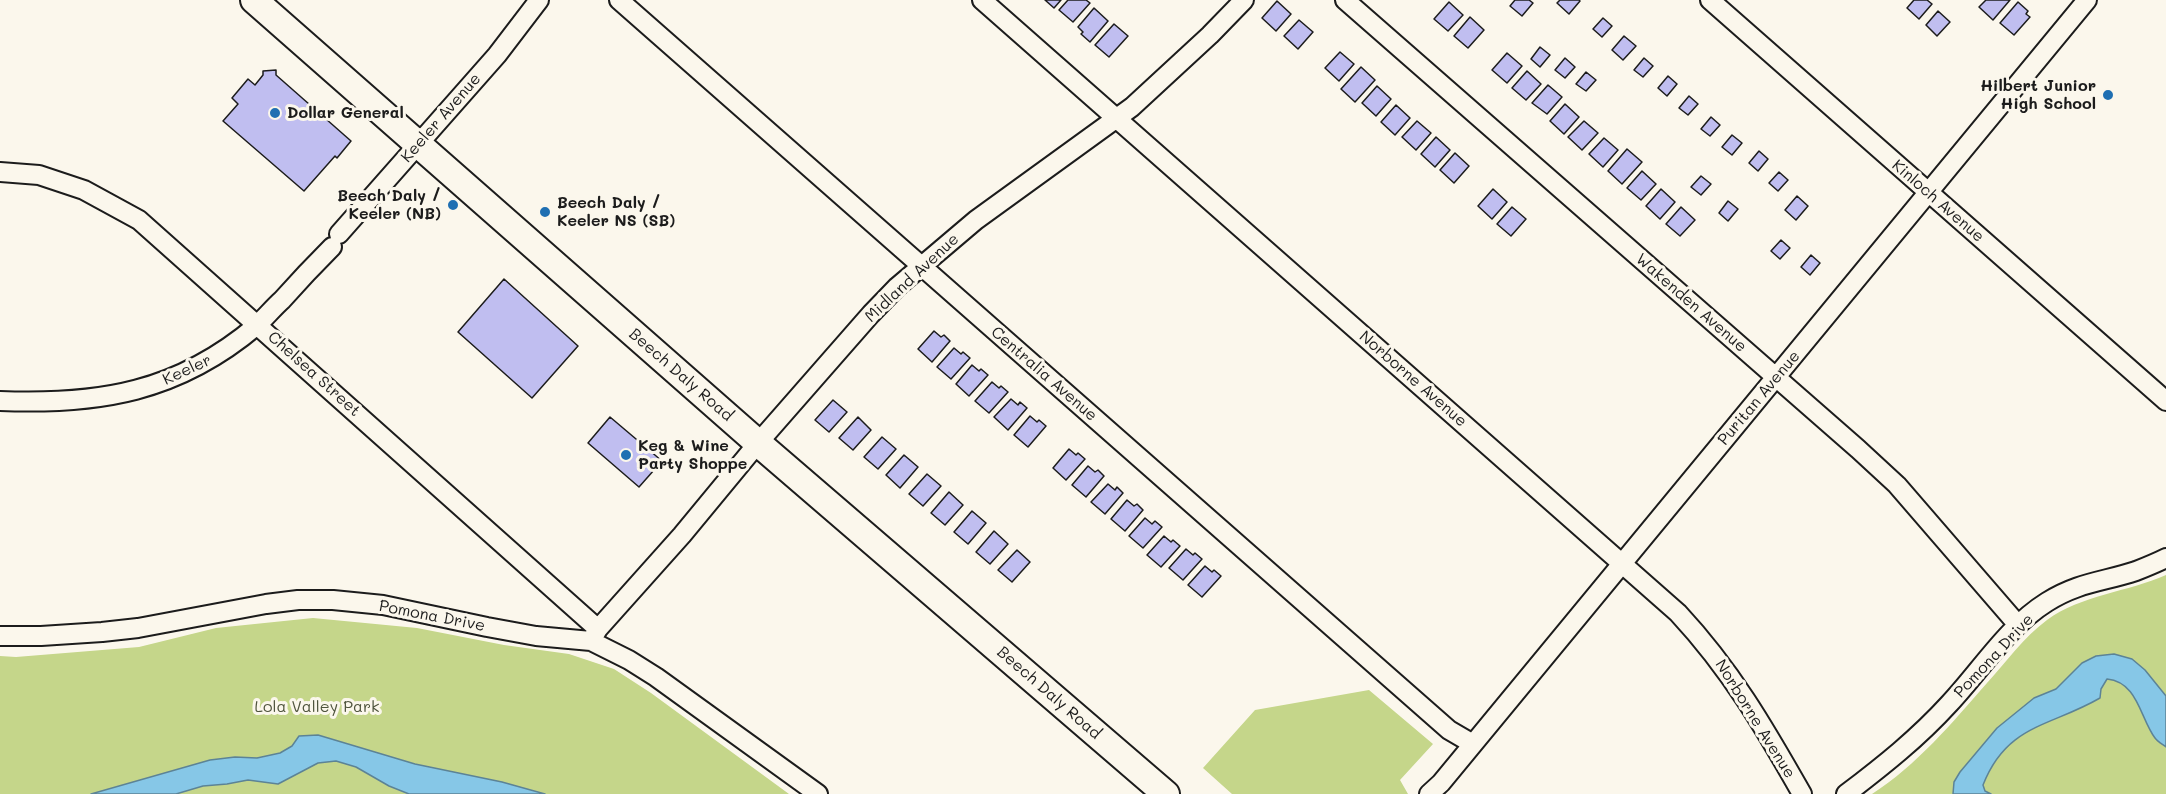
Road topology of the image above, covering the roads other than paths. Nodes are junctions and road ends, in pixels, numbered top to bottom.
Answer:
1 (254, 0) edge
2 (539, 0) edge
3 (619, 0) edge
4 (982, 0) edge
5 (1244, 0) edge
6 (1345, 0) edge
7 (1710, 0) edge
8 (2081, 2) edge
9 (1117, 118) junction
10 (418, 144) junction
11 (0, 172) edge
12 (1929, 193) junction
13 (335, 240) joint
14 (922, 266) junction
15 (258, 325) junction
16 (1776, 378) junction
17 (0, 401) edge
18 (2166, 401) edge
19 (758, 443) junction
20 (2166, 558) edge
21 (1623, 563) junction
22 (2018, 625) junction
23 (594, 635) junction
24 (0, 636) edge
25 (1473, 744) junction
26 (818, 794) edge
27 (1166, 794) edge
28 (1429, 794) edge
29 (1802, 794) edge
30 (1846, 794) edge

1 - 10 main road, Beech Daly Road
2 - 10 street, Keeler Avenue
3 - 14 street, Centralia Avenue
4 - 9 street, Norborne Avenue
5 - 9 street, Midland Avenue
6 - 16 street, Wakenden Avenue
7 - 12 street, Kinloch Avenue
8 - 12 street, Puritan Avenue
9 - 14 street, Midland Avenue
9 - 21 street, Norborne Avenue
10 - 13 street, Keeler Avenue
10 - 19 main road, Beech Daly Road
11 - 15 street, Chelsea Street
12 - 16 street, Puritan Avenue
12 - 18 street, Kinloch Avenue
13 - 15 street, Keeler
14 - 19 street, Midland Avenue
14 - 25 street, Centralia Avenue
15 - 17 street, Keeler
15 - 23 street, Chelsea Street
16 - 21 street, Puritan Avenue
16 - 22 street, Wakenden Avenue
19 - 23 street, Midland Avenue
19 - 27 main road, Beech Daly Road
20 - 22 street, Pomona Drive
21 - 25 street, Puritan Avenue
21 - 29 street, Norborne Avenue
22 - 30 street, Pomona Drive
23 - 24 street, Pomona Drive
23 - 26 street, Pomona Drive
25 - 28 street, Puritan Avenue

